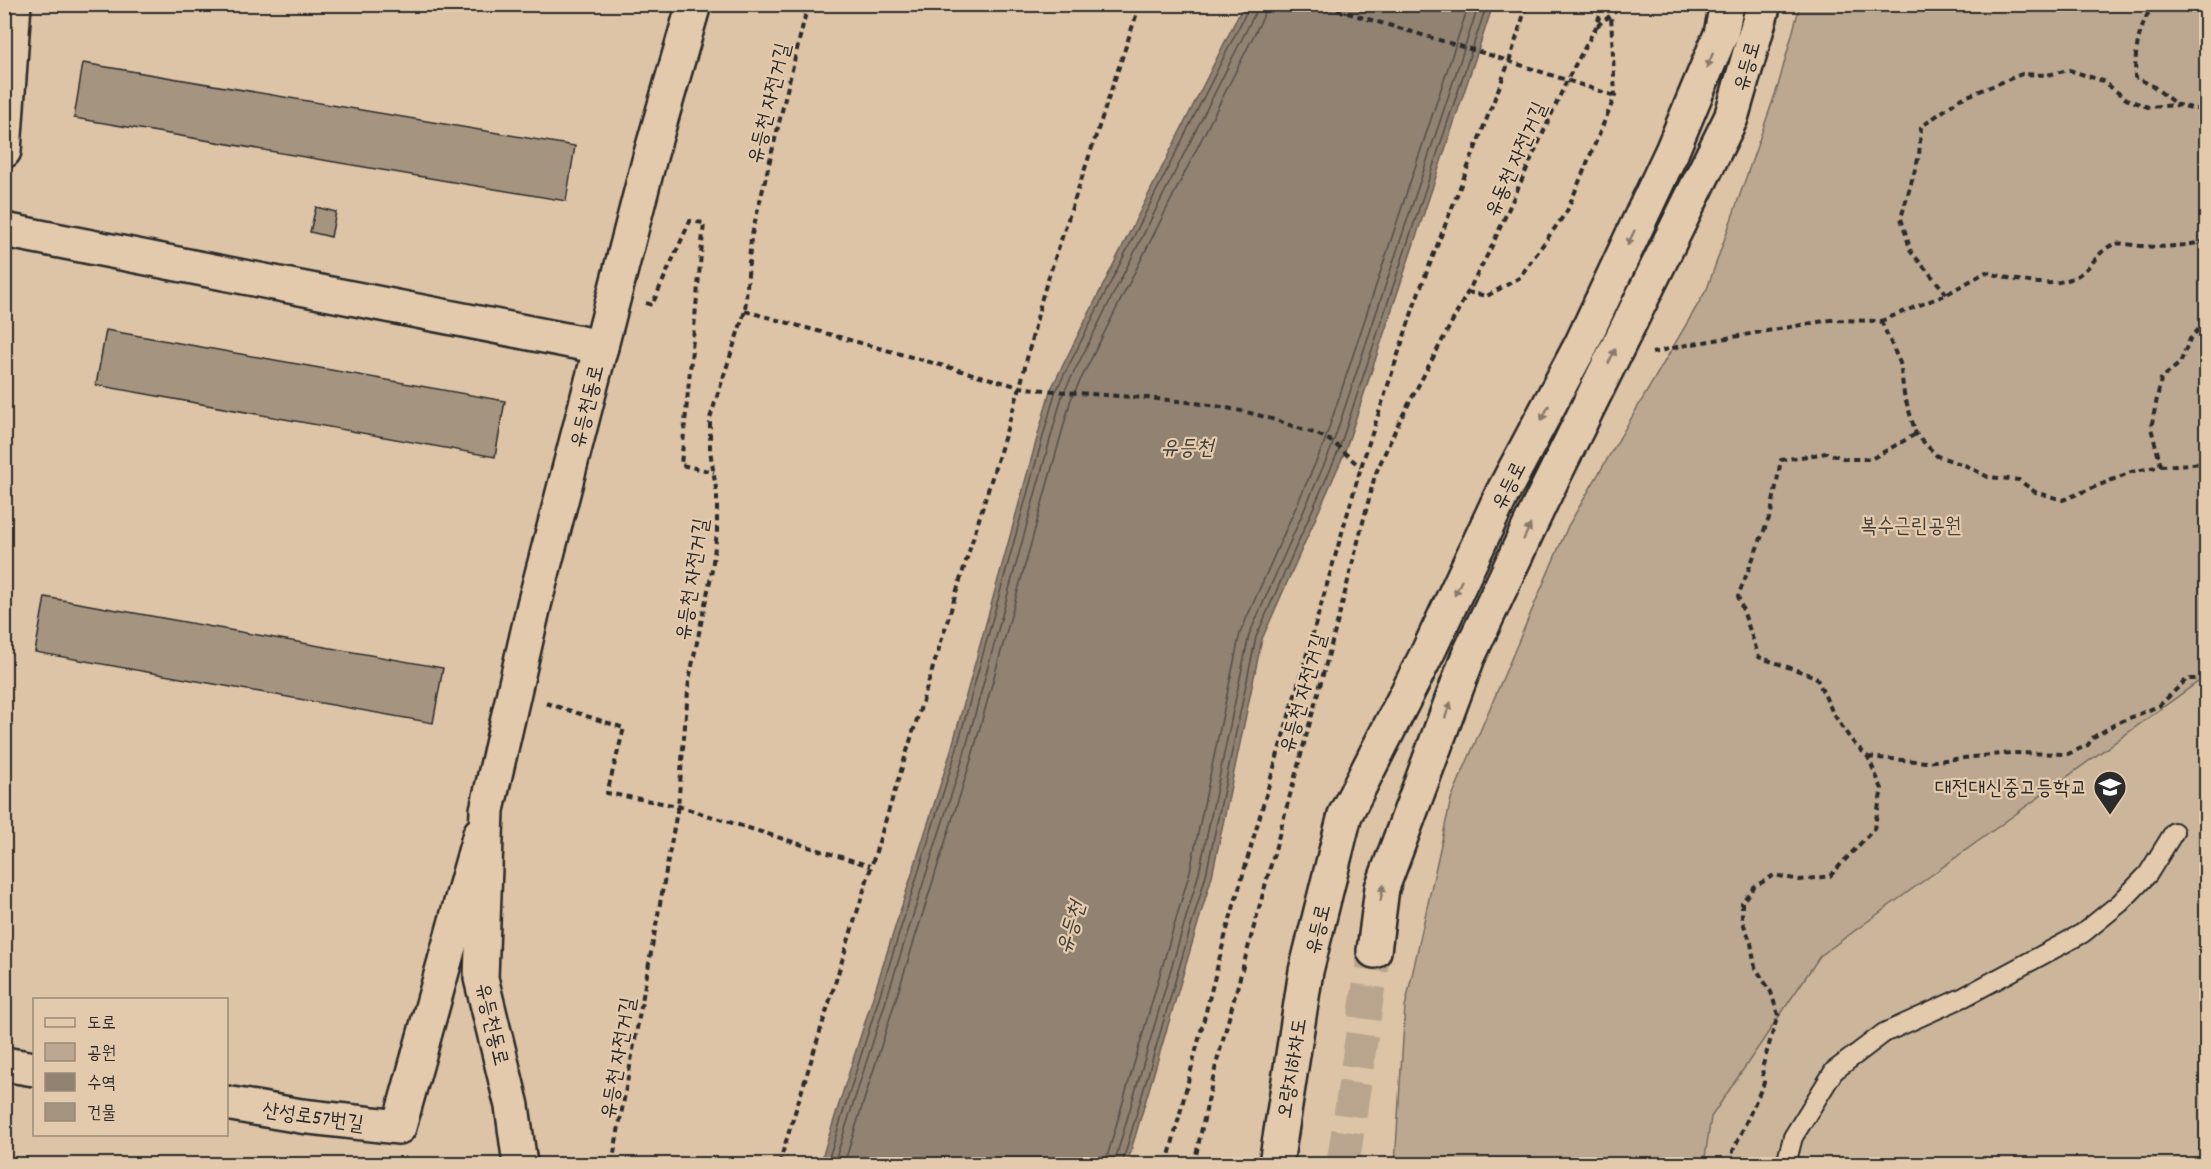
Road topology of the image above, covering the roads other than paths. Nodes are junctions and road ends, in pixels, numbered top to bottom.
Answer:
1 (14, 4) edge
2 (693, 4) edge
3 (1727, 4) edge
4 (1764, 4) edge
5 (4, 151) edge
6 (4, 230) edge
7 (601, 347) junction
8 (487, 810) junction
9 (2174, 832) dead end
10 (1374, 951) tunnel mouth
11 (1306, 971) joint
12 (4, 1064) edge
13 (33, 1069) edge
14 (228, 1102) edge
15 (399, 1127) joint
16 (520, 1164) edge
17 (1276, 1164) edge
18 (1786, 1164) edge

1 - 5 main road
2 - 7 main road, 유등천동로
3 -> 11 main road, 유등로
10 -> 4 main road, 유등로
6 - 7 main road
7 - 8 main road, 유등천동로
8 - 15 main road, 유등천동로
8 - 16 main road, 유등천동로
9 - 18 lane
11 - 17 main road, 오량지하차도
12 - 13 main road
14 - 15 main road, 산성로57번길

